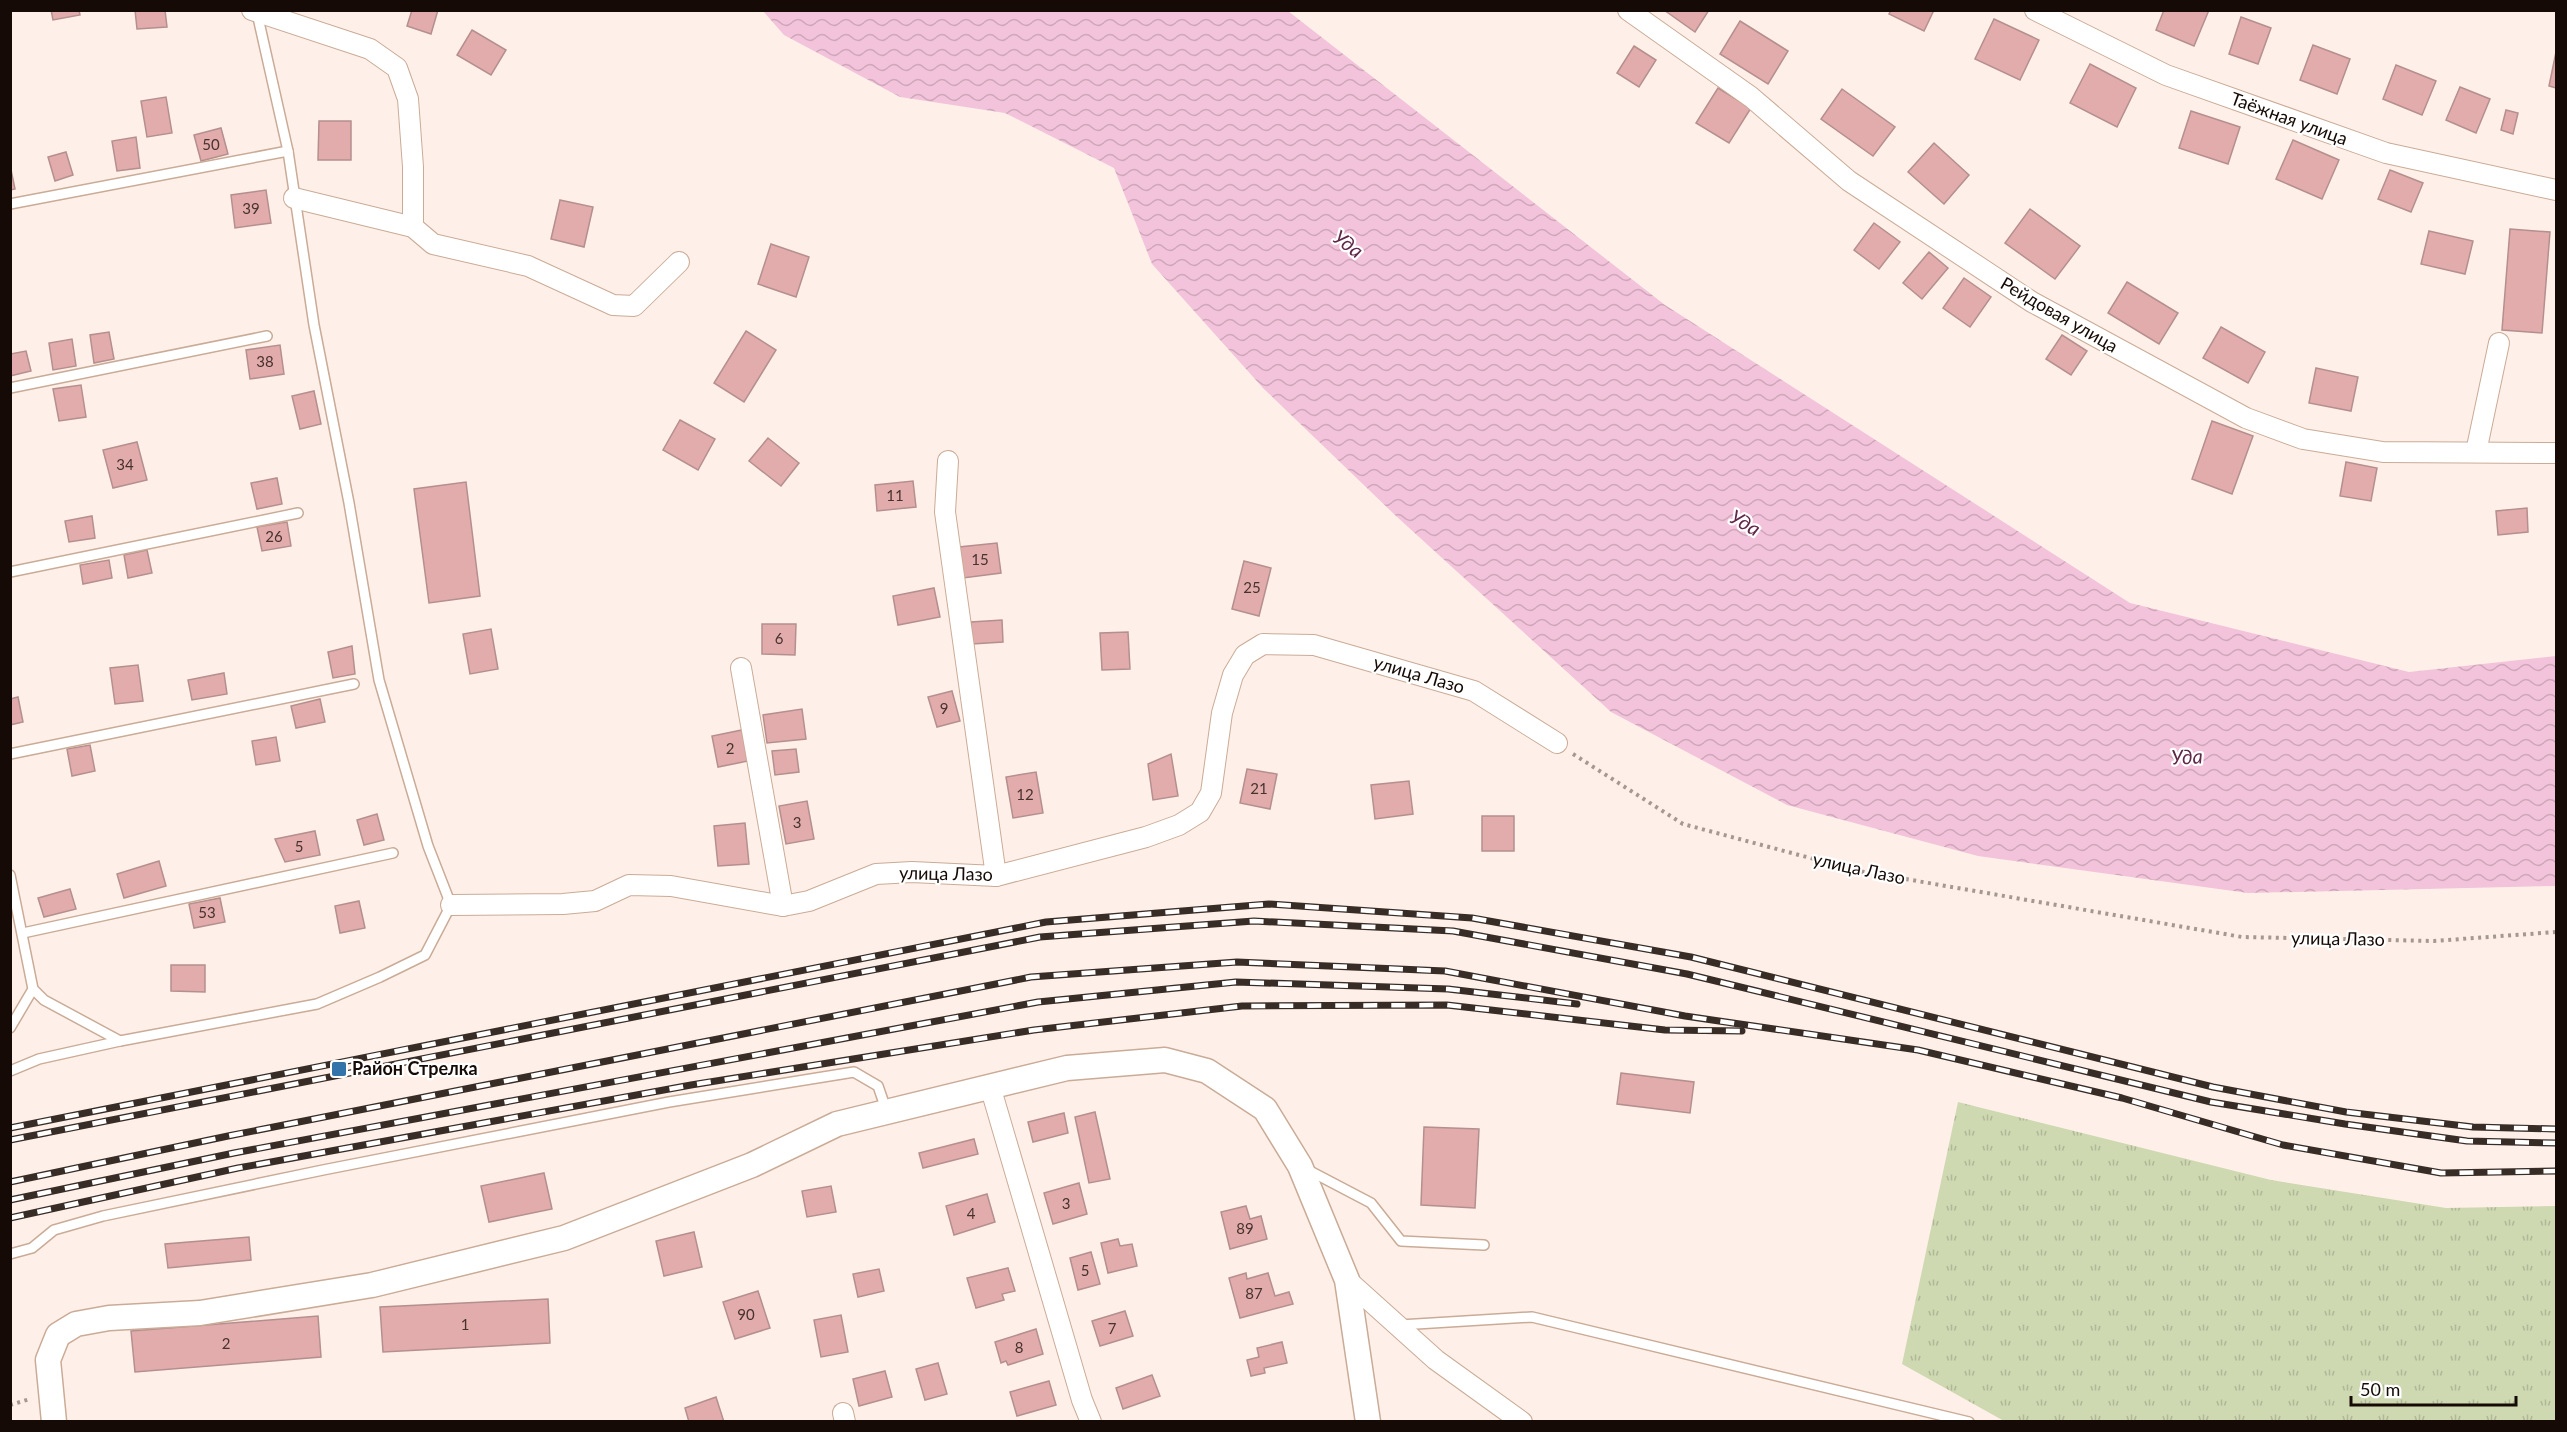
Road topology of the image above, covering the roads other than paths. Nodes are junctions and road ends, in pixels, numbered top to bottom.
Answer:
1 (1628, 10) edge
2 (2035, 10) edge
3 (255, 11) edge
4 (288, 150) junction
5 (2556, 190) edge
6 (294, 198) junction
7 (10, 204) edge
8 (413, 227) junction
9 (679, 262) dead end
10 (267, 336) dead end
11 (2499, 343) dead end
12 (10, 388) edge
13 (2476, 453) junction
14 (2556, 453) edge
15 (948, 461) dead end
16 (298, 513) dead end
17 (10, 572) edge
18 (741, 668) dead end
19 (354, 684) dead end
20 (1557, 743) road end
21 (10, 754) edge
22 (393, 853) dead end
23 (10, 875) edge
24 (996, 876) junction
25 (451, 905) junction
26 (783, 906) junction
27 (23, 933) junction
28 (33, 989) junction
29 (10, 1028) edge
30 (120, 1041) junction
31 (10, 1071) edge
32 (990, 1086) junction
33 (886, 1112) junction
34 (1300, 1166) junction
35 (1484, 1245) dead end
36 (10, 1254) edge
37 (1347, 1280) junction
38 (1398, 1325) junction
39 (54, 1422) edge
40 (1091, 1422) edge
41 (1368, 1422) edge
42 (1522, 1422) edge
43 (1969, 1422) edge

1 - 13 street, Рейдовая улица
2 - 5 street, Таёжная улица
3 - 4 lane
3 - 8 street
4 - 6 lane
4 - 7 lane
6 - 8 street
6 - 25 lane
8 - 9 street
10 - 12 lane
11 - 13 street
13 - 14 street, Рейдовая улица
15 - 24 street
16 - 17 lane
18 - 26 street
19 - 21 lane
20 - 24 street, улица Лазо
22 - 27 lane
23 - 27 lane
24 - 26 street, улица Лазо
25 - 26 street, улица Лазо
25 - 30 lane
27 - 28 lane
28 - 29 lane
28 - 30 lane
30 - 31 lane
32 - 33 street
32 - 34 street
32 - 40 street
33 - 36 lane
33 - 39 street
34 - 35 lane
34 - 37 street
37 - 38 street
37 - 41 street
38 - 42 street
38 - 43 lane

